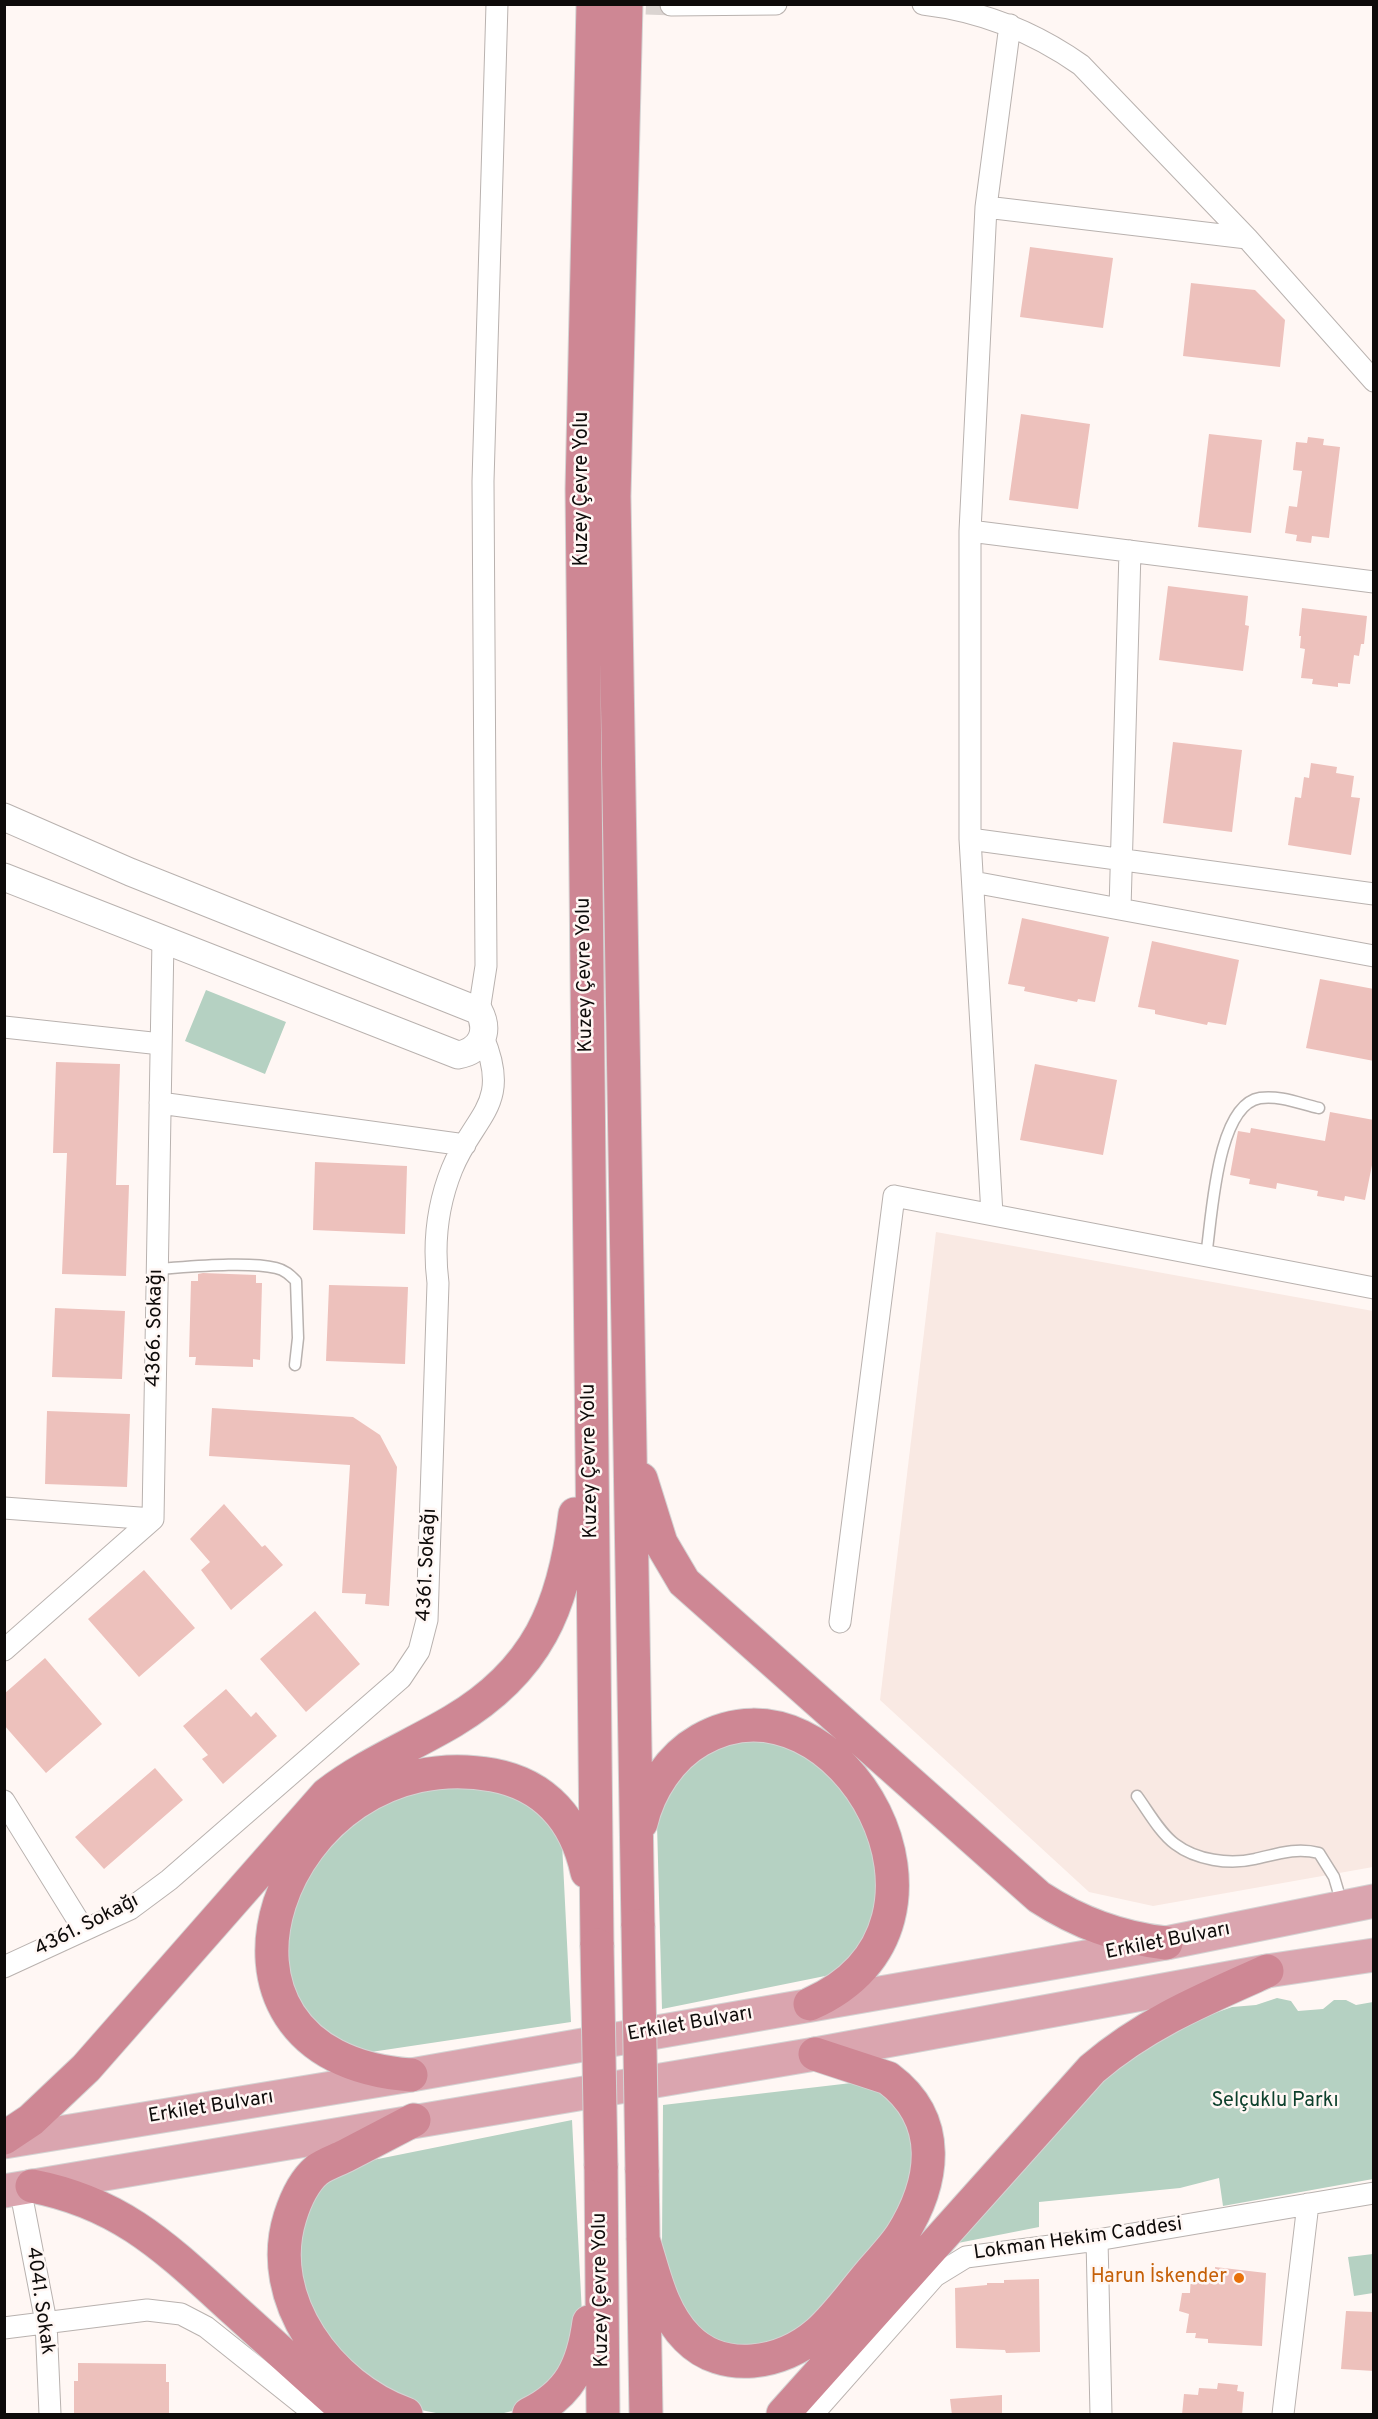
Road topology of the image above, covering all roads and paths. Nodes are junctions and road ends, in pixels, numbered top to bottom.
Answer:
1 (496, 4) edge
2 (592, 4) edge
3 (626, 4) edge
4 (776, 4) edge
5 (923, 4) edge
6 (704, 5) edge
7 (671, 6) edge
8 (1010, 25) junction
9 (986, 207) junction
10 (1247, 238) junction
11 (1374, 381) edge
12 (970, 531) junction
13 (1130, 551) junction
14 (1374, 582) edge
15 (4, 817) edge
16 (970, 839) junction
17 (1122, 860) junction
18 (4, 877) edge
19 (973, 882) junction
20 (1374, 894) edge
21 (1120, 909) junction
22 (163, 939) junction
23 (1374, 956) edge
24 (481, 1024) junction
25 (4, 1027) edge
26 (161, 1044) junction
27 (160, 1104) junction
28 (1319, 1108) dead end
29 (465, 1145) junction
30 (992, 1215) junction
31 (1206, 1256) junction
32 (157, 1269) junction
33 (1374, 1288) edge
34 (295, 1365) dead end
35 (590, 1384) junction
36 (631, 1446) junction
37 (4, 1508) edge
38 (153, 1519) junction
39 (840, 1622) dead end
40 (4, 1650) edge
41 (1137, 1796) dead end
42 (4, 1802) edge
43 (637, 1849) junction
44 (1358, 1904) edge
45 (84, 1930) junction
46 (1166, 1943) junction
47 (597, 1945) junction
48 (1374, 1954) edge
49 (4, 1968) edge
50 (1267, 1971) junction
51 (810, 2004) junction
52 (815, 2054) junction
53 (411, 2075) junction
54 (414, 2120) junction
55 (4, 2138) edge
56 (4, 2142) edge
57 (19, 2188) edge
58 (1374, 2193) edge
59 (1308, 2204) junction
60 (600, 2231) junction
61 (644, 2239) junction
62 (1098, 2240) junction
63 (46, 2322) junction
64 (4, 2328) edge
65 (50, 2415) edge
66 (315, 2415) edge
67 (350, 2415) edge
68 (406, 2415) edge
69 (529, 2415) edge
70 (603, 2415) edge
71 (646, 2415) edge
72 (783, 2415) edge
73 (813, 2415) edge
74 (1101, 2415) edge
75 (1283, 2415) edge

1 - 24 street
2 - 35 highway, Kuzey Çevre Yolu
3 - 36 highway, Kuzey Çevre Yolu
4 - 6 street
5 - 8 street
6 - 7 street
8 - 9 street
8 - 10 street
9 - 10 street
9 - 12 street
10 - 11 street
12 - 13 street
12 - 16 street
13 - 14 street
13 - 17 street
15 - 24 street
16 - 17 street
16 - 19 street
17 - 20 street
17 - 21 street
18 - 22 street
19 - 21 street
19 - 30 street
21 - 23 street
22 - 24 street
22 - 26 street, 4366. Sokağı
24 - 29 street, 4361. Sokağı
25 - 26 street
26 - 27 street, 4366. Sokağı
27 - 29 street
27 - 32 street, 4366. Sokağı
28 - 31 lane
29 - 45 street, 4361. Sokağı
30 - 31 street
30 - 39 street
31 - 33 street
32 - 34 lane
32 - 38 street, 4366. Sokağı
35 - 47 highway, Kuzey Çevre Yolu
35 - 55 highway
36 - 43 highway, Kuzey Çevre Yolu
36 - 46 highway
37 - 38 street
38 - 40 street
41 - 44 lane
42 - 45 street
43 - 51 highway
43 - 61 highway, Kuzey Çevre Yolu, bridge
44 - 46 main road, Erkilet Bulvarı
45 - 49 street, 4361. Sokağı
46 - 51 main road, Erkilet Bulvarı
47 - 53 highway
47 - 60 highway, Kuzey Çevre Yolu, bridge
48 - 50 main road
50 - 52 main road
50 - 72 highway
51 - 53 main road, Erkilet Bulvarı
52 - 54 main road
52 - 61 highway
53 - 56 main road, Erkilet Bulvarı
54 - 57 main road
54 - 68 highway
57 - 63 street, 4041. Sokak
57 - 67 highway
58 - 59 street, Lokman Hekim Caddesi
59 - 62 street, Lokman Hekim Caddesi
59 - 75 street
60 - 69 highway
60 - 70 highway, Kuzey Çevre Yolu
61 - 71 highway
62 - 73 street, Lokman Hekim Caddesi
62 - 74 street
63 - 64 street
63 - 65 street, 4041. Sokak
63 - 66 street

